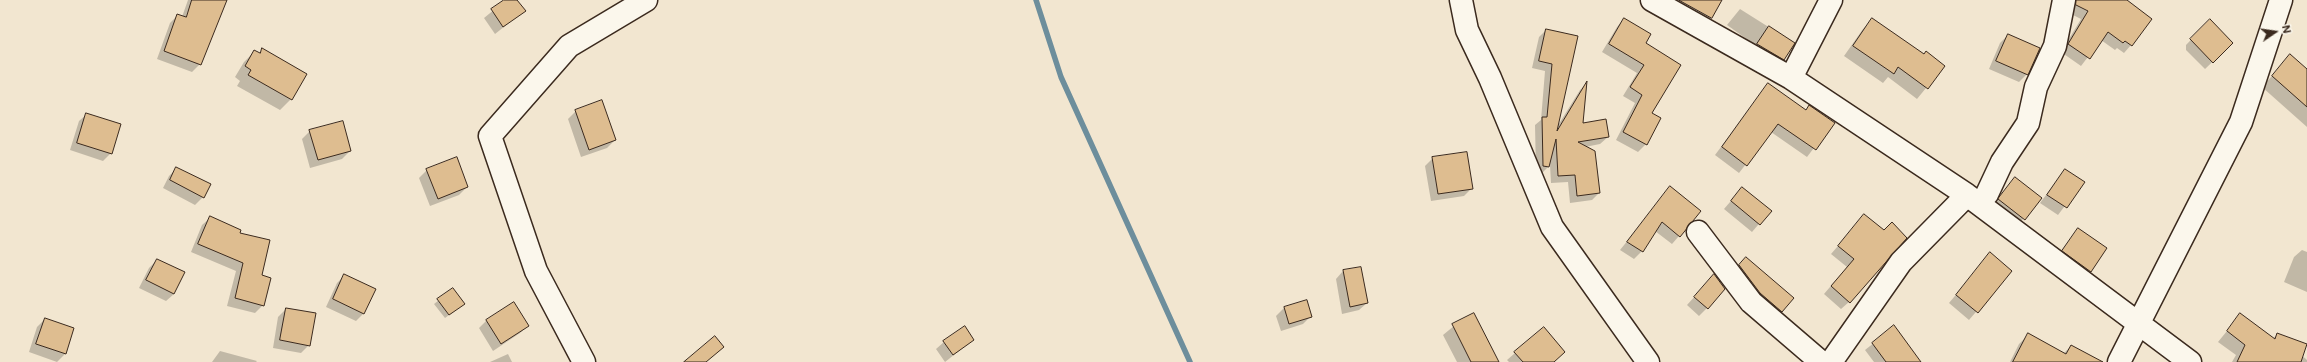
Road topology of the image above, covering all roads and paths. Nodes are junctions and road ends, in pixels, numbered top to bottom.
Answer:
1 (646, 0) edge
2 (1461, 0) edge
3 (1652, 0) edge
4 (1831, 0) edge
5 (2064, 0) edge
6 (2281, 0) edge
7 (1791, 78) junction
8 (1973, 200) junction
9 (1698, 232) dead end
10 (2140, 325) junction
11 (584, 362) edge
12 (1648, 362) edge
13 (1821, 362) edge
14 (1830, 362) edge
15 (2119, 362) edge
16 (2190, 362) edge

1 - 11 street
2 - 12 street
3 - 7 street
4 - 7 street
5 - 8 street
6 - 10 street
7 - 8 street
8 - 10 street
8 - 14 street
9 - 13 street
10 - 15 street
10 - 16 street

